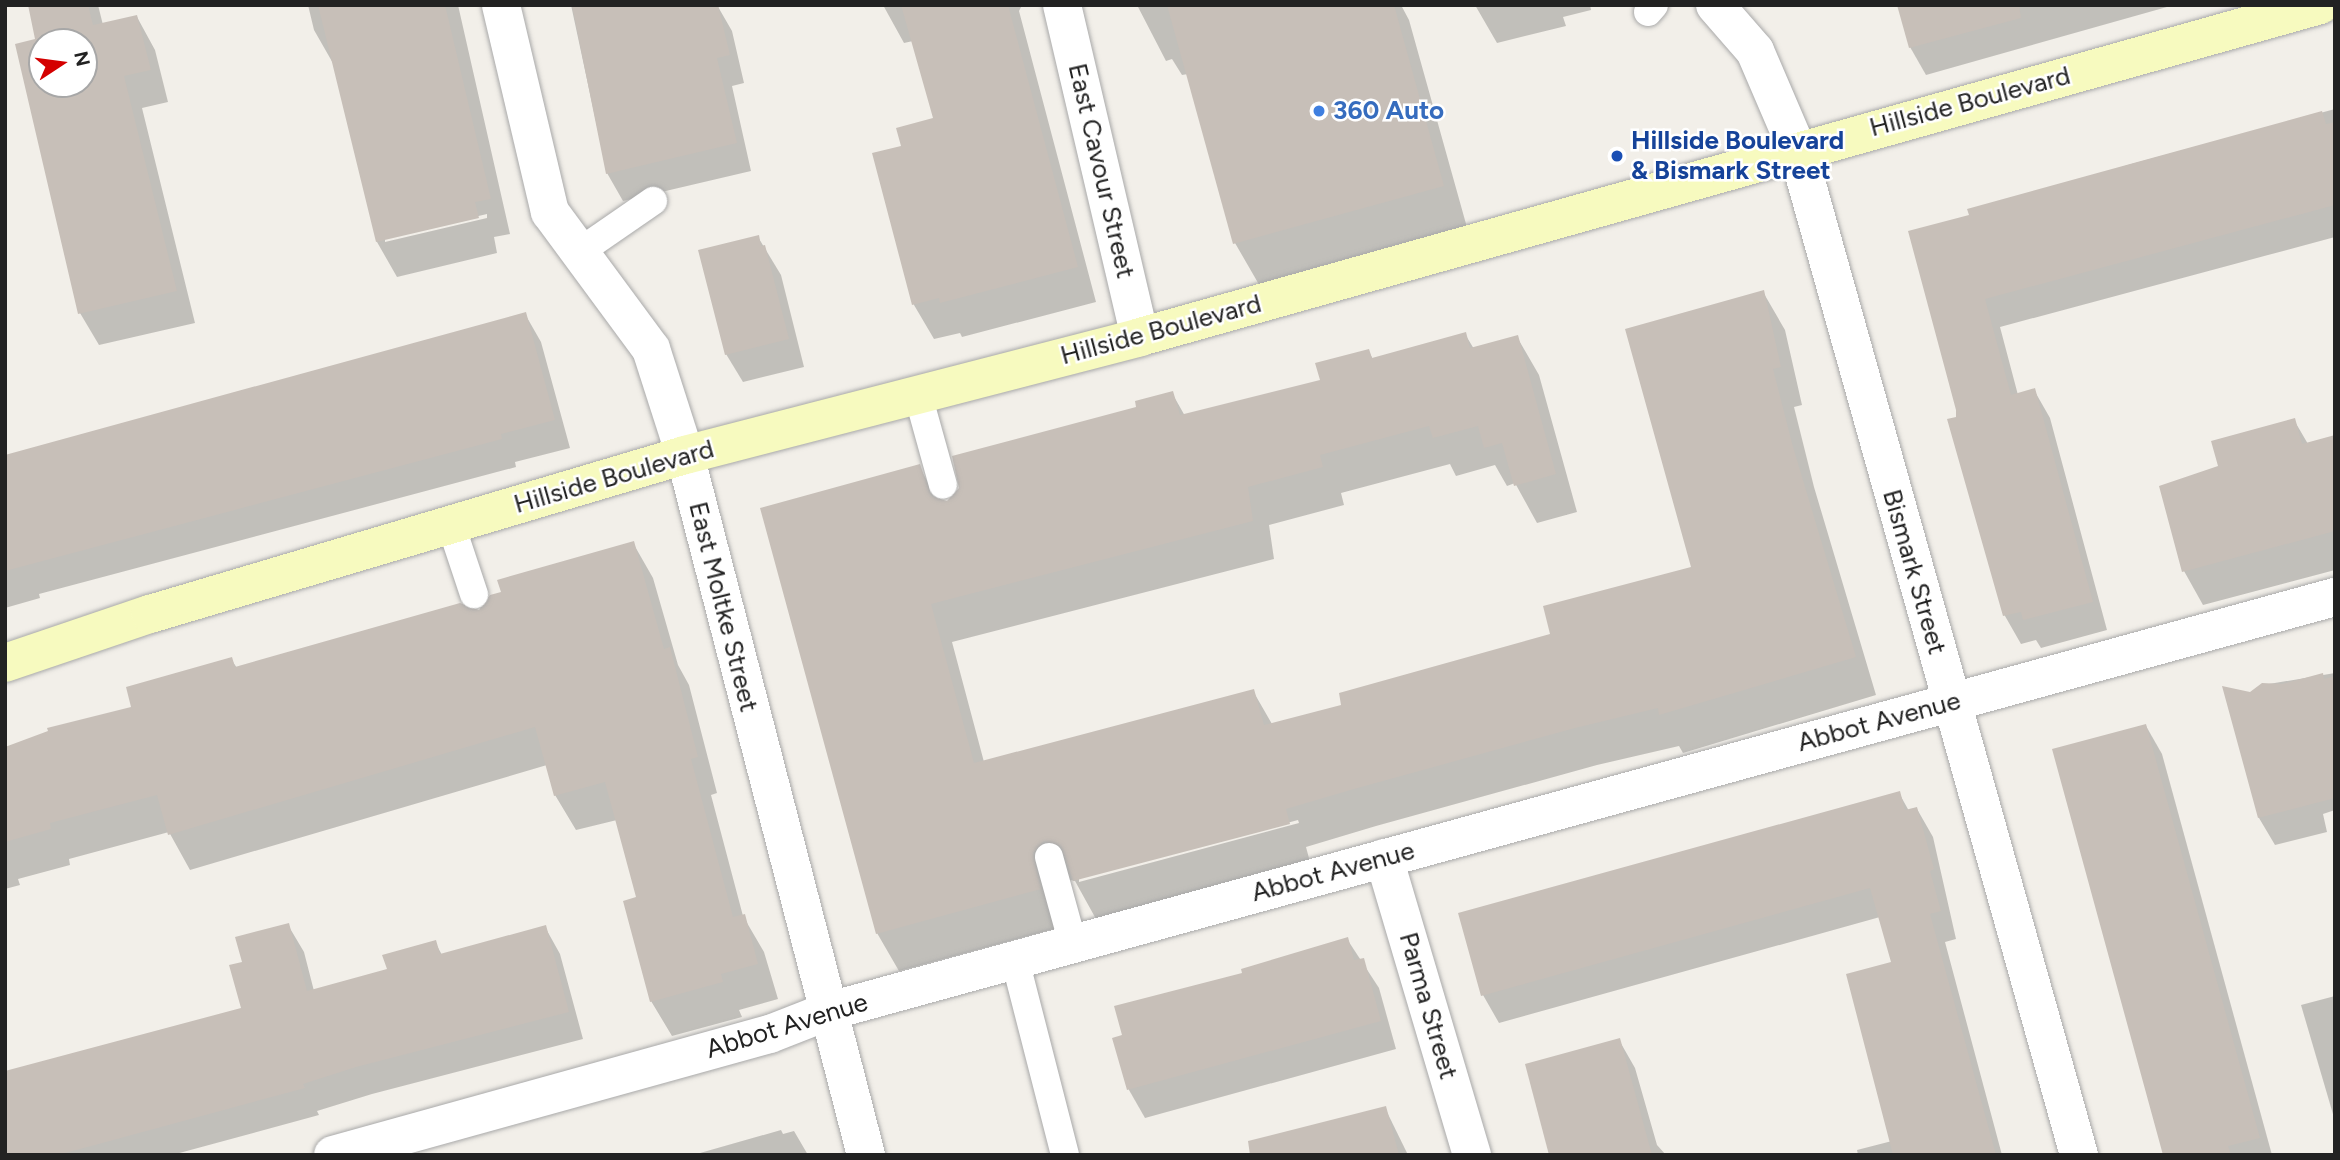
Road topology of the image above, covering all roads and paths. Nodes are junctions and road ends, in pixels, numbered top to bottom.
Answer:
1 (501, 5) edge
2 (1062, 5) edge
3 (1716, 5) edge
4 (2320, 5) edge
5 (1797, 149) junction
6 (653, 201) dead end
7 (579, 252) junction
8 (1140, 337) junction
9 (918, 395) junction
10 (685, 455) junction
11 (943, 485) dead end
12 (451, 525) junction
13 (474, 594) dead end
14 (2335, 597) edge
15 (5, 663) edge
16 (1951, 702) junction
17 (1049, 857) dead end
18 (1384, 858) junction
19 (1073, 944) junction
20 (1015, 960) junction
21 (826, 1012) junction
22 (332, 1155) edge
23 (866, 1155) edge
24 (1065, 1155) edge
25 (1472, 1155) edge
26 (2079, 1155) edge

1 - 7 street, East Moltke Street
2 - 8 street, East Cavour Street
3 - 5 street, Bismark Street
4 - 5 main road, Hillside Boulevard
5 - 8 main road, Hillside Boulevard
5 - 16 street, Bismark Street
6 - 7 lane
7 - 10 street, East Moltke Street
8 - 9 main road, Hillside Boulevard
9 - 10 main road, Hillside Boulevard
9 - 11 lane
10 - 12 main road, Hillside Boulevard
10 - 21 street, East Moltke Street
12 - 13 lane
12 - 15 main road, Hillside Boulevard
14 - 16 street, Abbot Avenue
16 - 18 street, Abbot Avenue
16 - 26 street, Bismark Street
17 - 19 lane
18 - 19 street, Abbot Avenue
18 - 25 street, Parma Street
19 - 20 street, Abbot Avenue
20 - 21 street, Abbot Avenue
20 - 24 lane
21 - 22 street, Abbot Avenue
21 - 23 street, East Moltke Street

